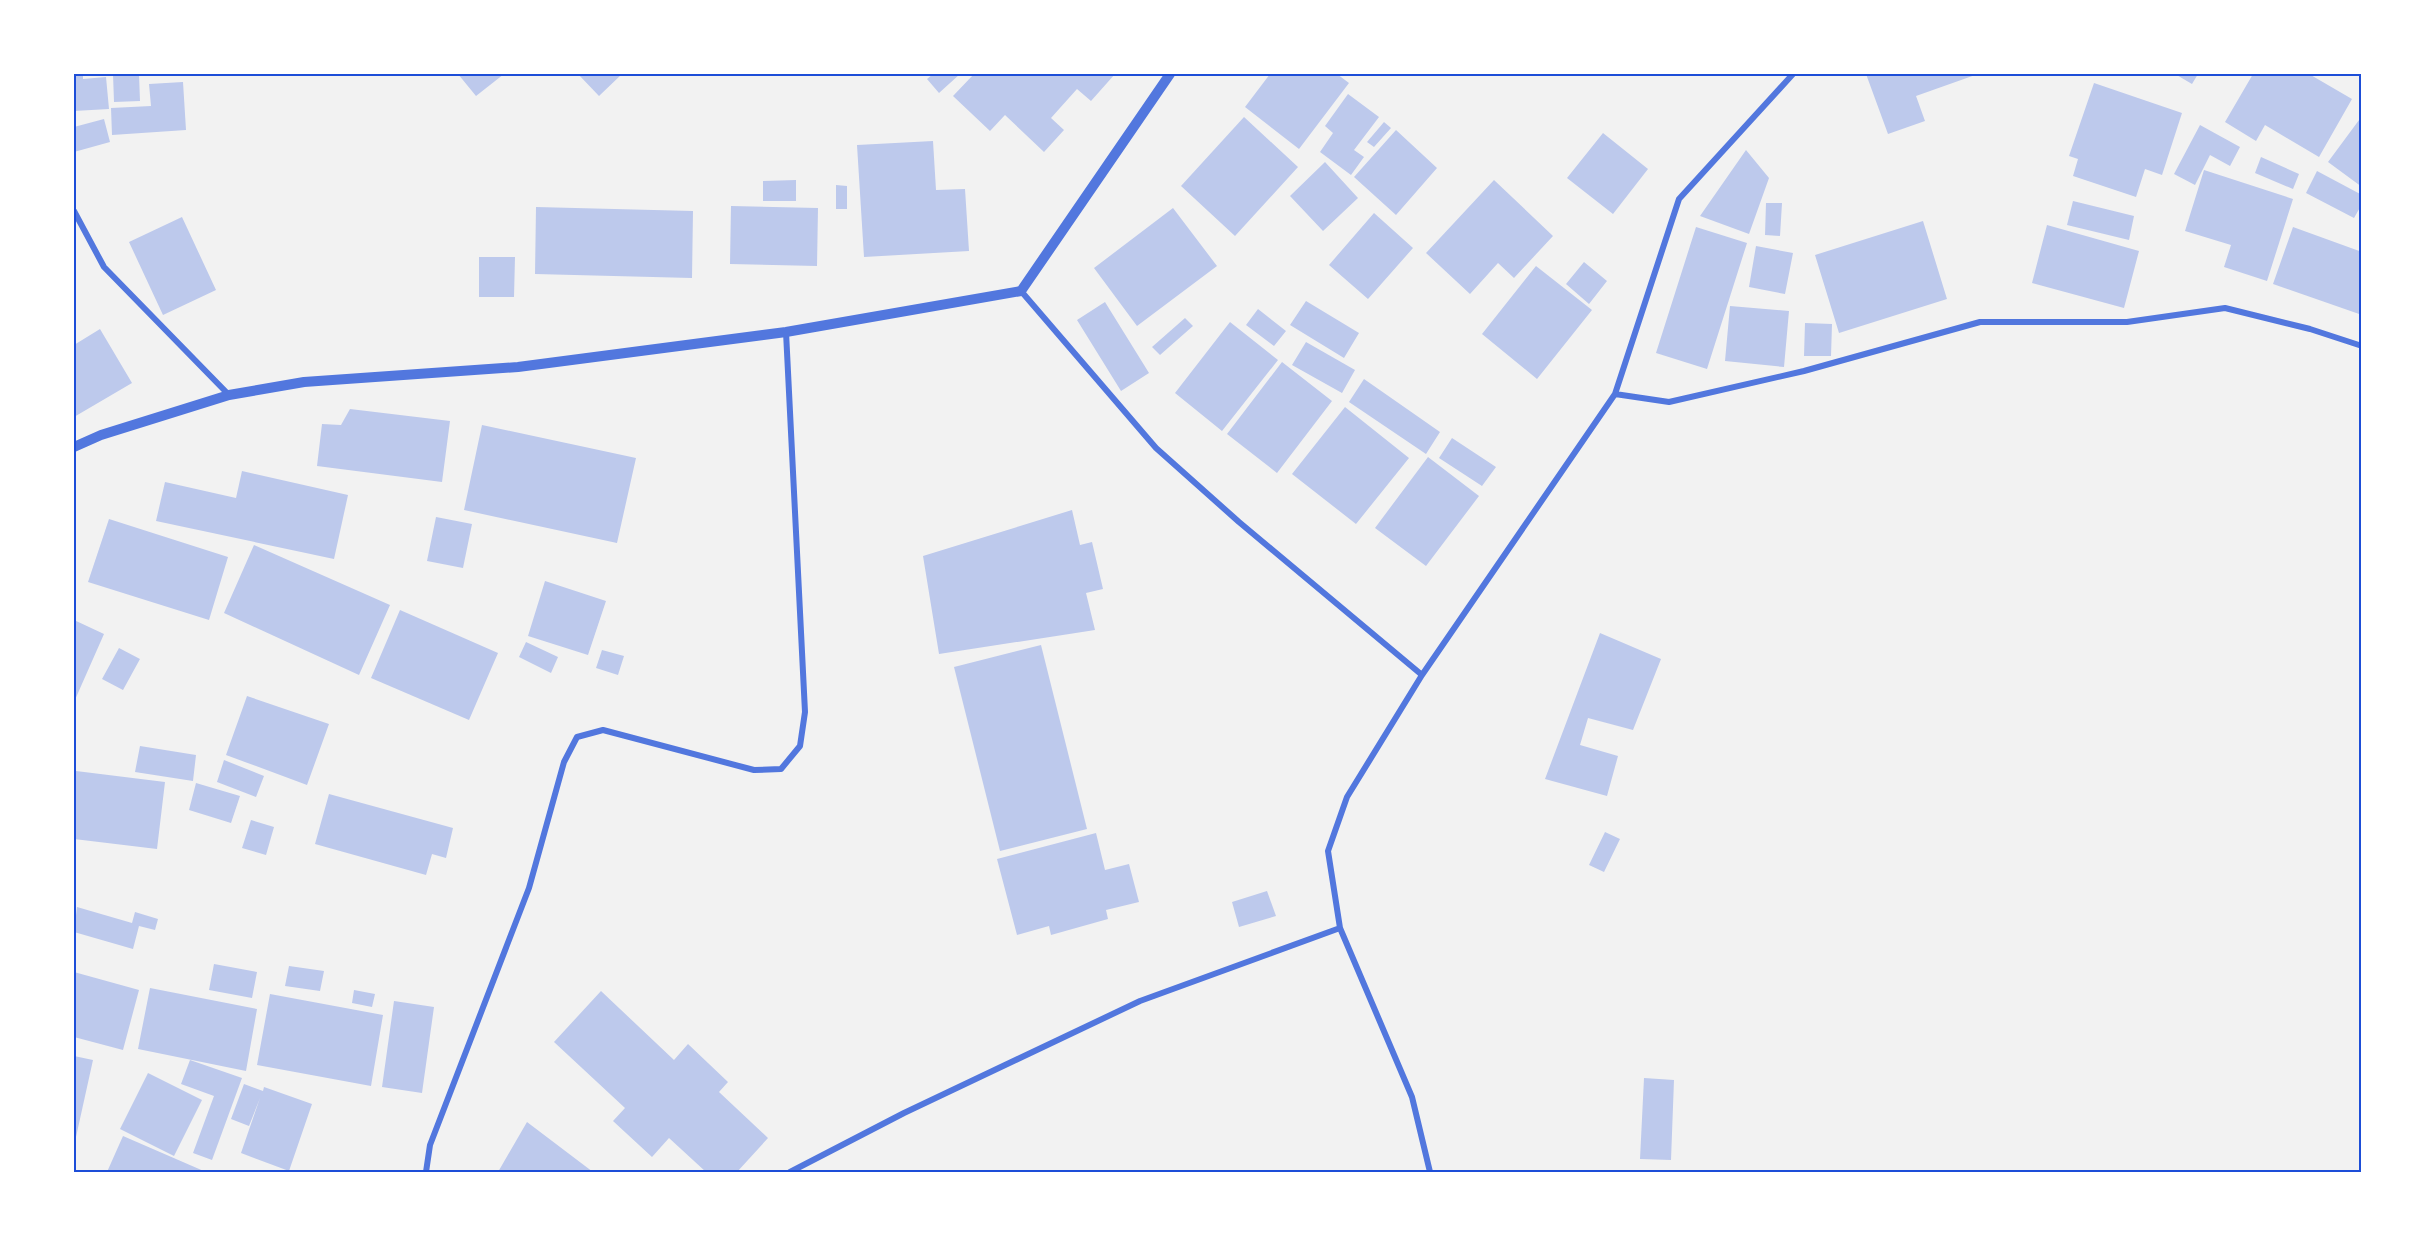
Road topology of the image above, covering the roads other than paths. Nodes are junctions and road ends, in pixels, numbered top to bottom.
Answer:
1 (1170, 74) edge
2 (1793, 74) edge
3 (74, 211) edge
4 (1021, 291) junction
5 (786, 332) junction
6 (2361, 346) edge
7 (1615, 394) junction
8 (230, 395) junction
9 (74, 447) edge
10 (1422, 675) junction
11 (1341, 928) junction
12 (426, 1173) edge
13 (790, 1173) edge
14 (1430, 1173) edge

1 - 4 street
2 - 7 street
3 - 8 street
4 - 5 street
4 - 10 street
5 - 8 street
5 - 12 street
6 - 7 street
7 - 10 street
8 - 9 street
10 - 11 street
11 - 13 street
11 - 14 street

